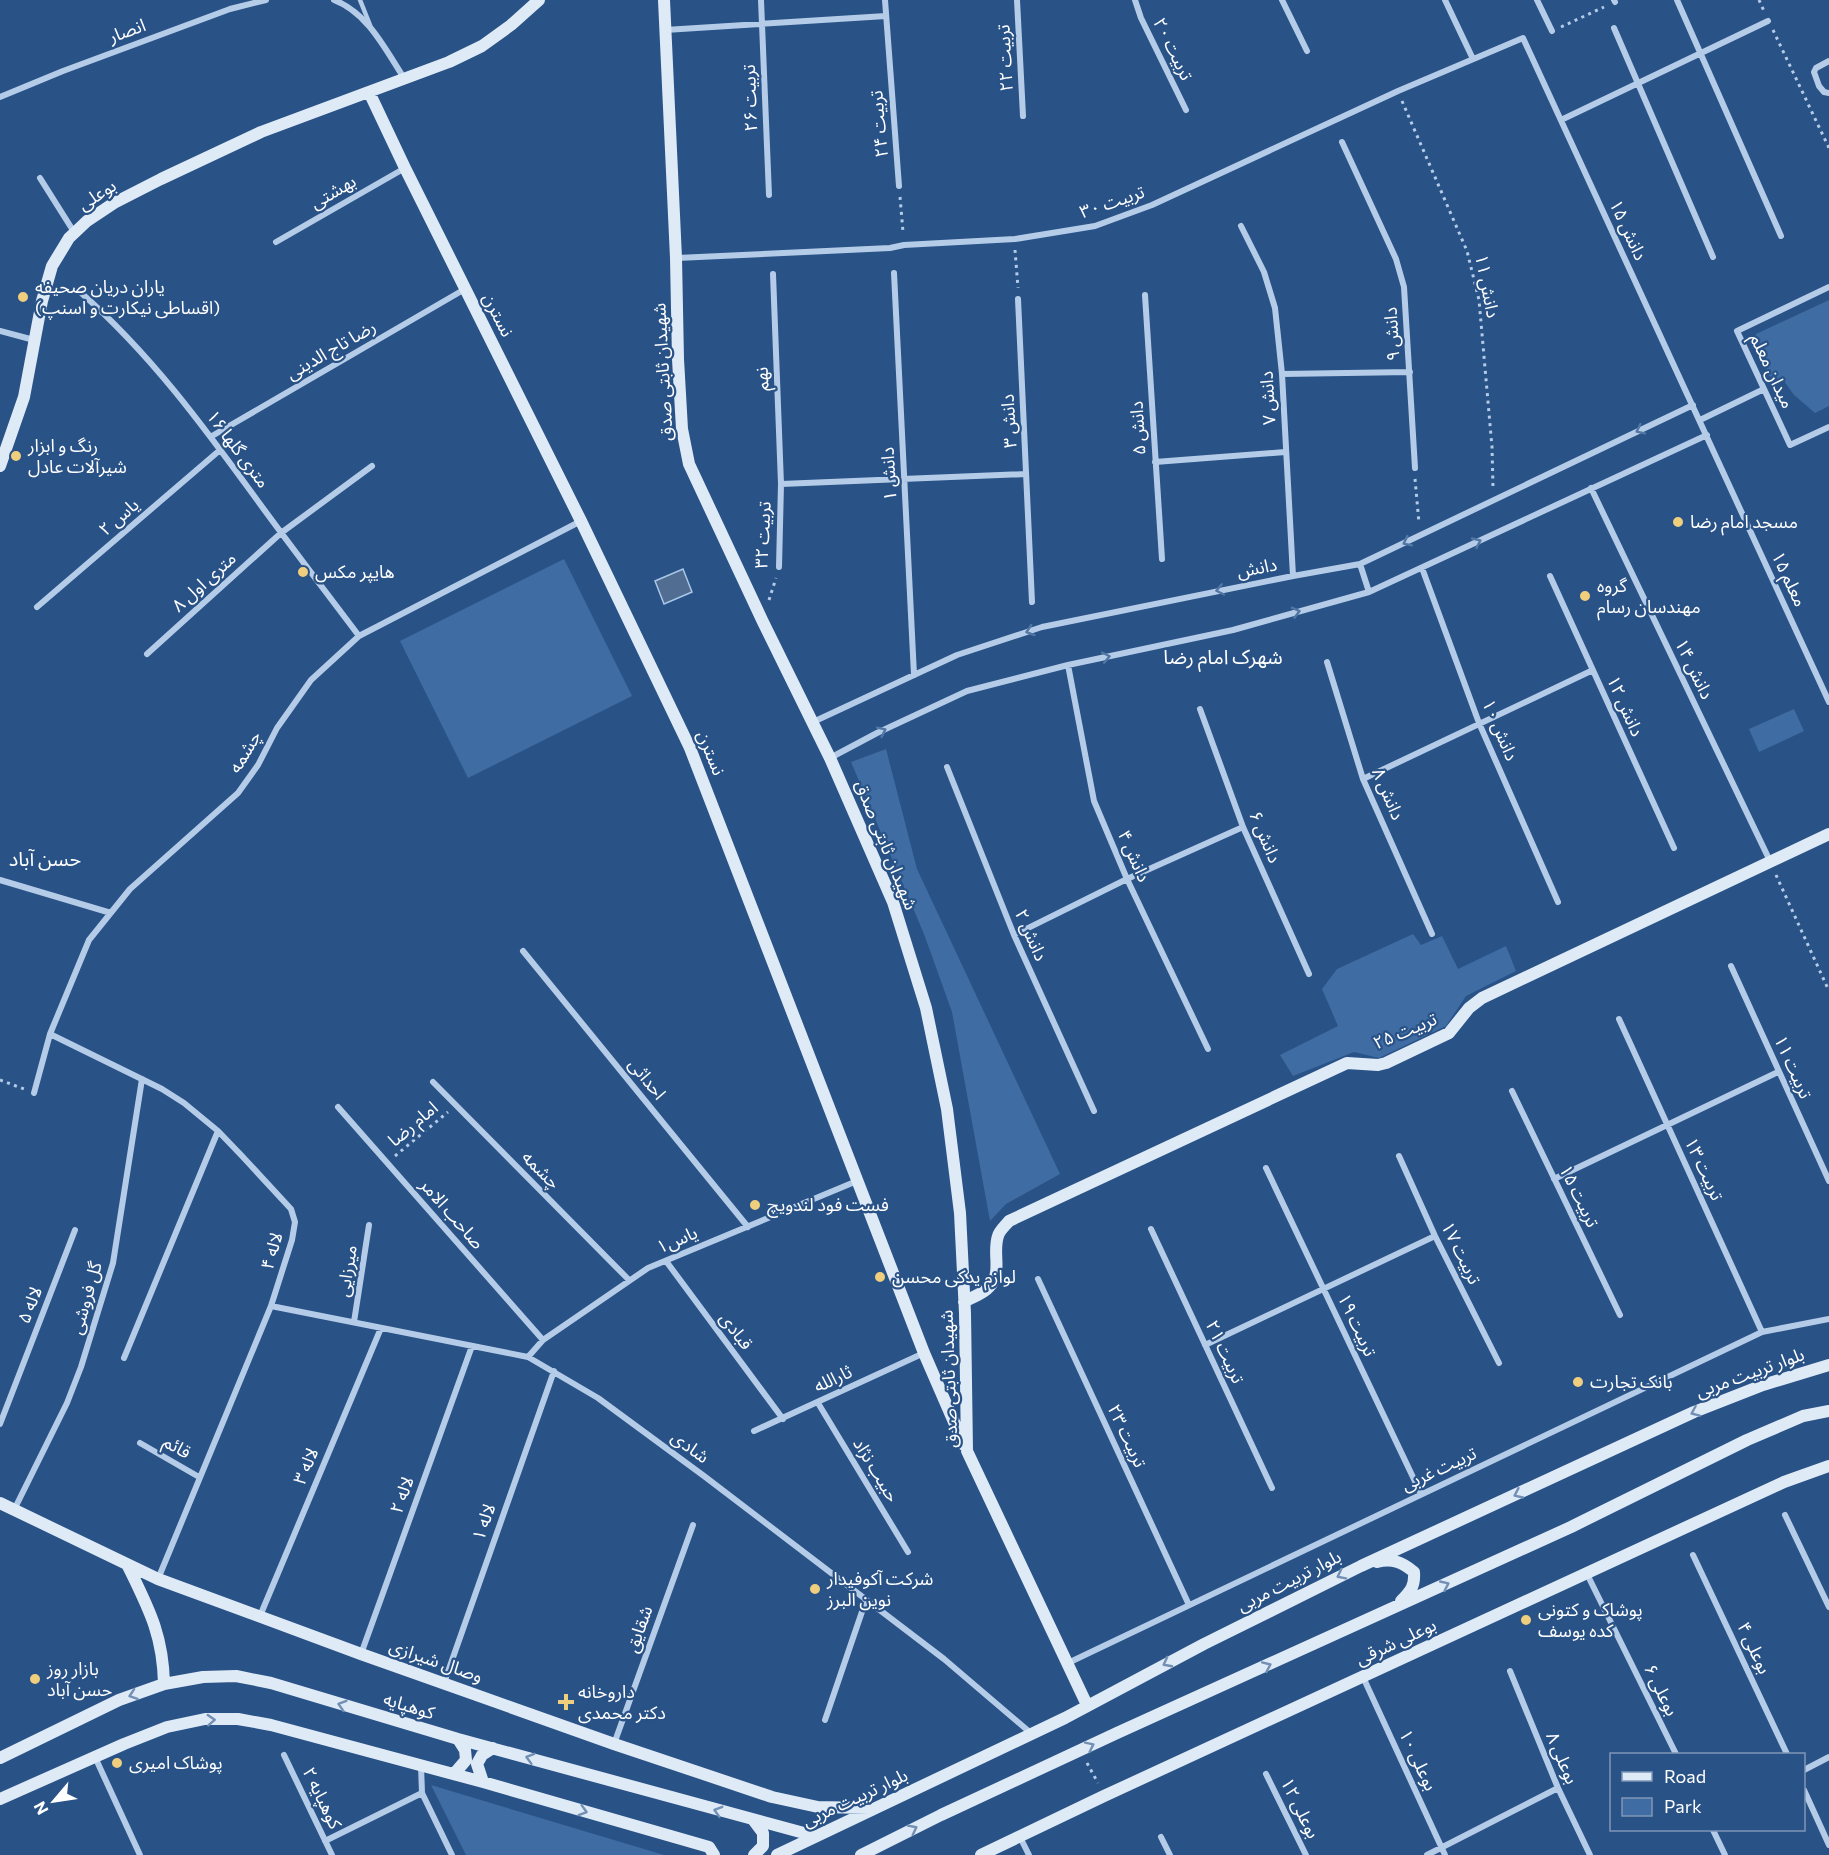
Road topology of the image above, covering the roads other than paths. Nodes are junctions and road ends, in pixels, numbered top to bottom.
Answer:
1 (266, 0) edge
2 (334, 0) edge
3 (360, 0) edge
4 (539, 0) edge
5 (664, 0) edge
6 (760, 0) edge
7 (885, 0) edge
8 (1017, 0) edge
9 (1135, 0) edge
10 (1282, 0) edge
11 (1445, 0) edge
12 (1537, 0) edge
13 (1677, 0) edge
14 (885, 16) junction
15 (1768, 21) road end
16 (762, 23) junction
17 (370, 26) junction
18 (1614, 28) dead end
19 (664, 30) junction
20 (1552, 31) road end
21 (1523, 38) joint
22 (1307, 51) dead end
23 (1701, 53) junction
24 (1473, 59) junction
25 (1829, 62) edge
26 (404, 78) junction
27 (1638, 83) junction
28 (369, 92) junction
29 (1829, 93) edge
30 (0, 97) edge
31 (1186, 110) dead end
32 (1023, 116) dead end
33 (1561, 120) junction
34 (1342, 142) dead end
35 (405, 168) junction
36 (40, 178) dead end
37 (899, 186) road end
38 (769, 195) dead end
39 (1241, 226) dead end
40 (75, 233) junction
41 (1781, 236) dead end
42 (276, 242) dead end
43 (1713, 257) dead end
44 (676, 258) junction
45 (894, 273) dead end
46 (773, 274) dead end
47 (1829, 287) edge
48 (465, 289) junction
49 (79, 291) dead end
50 (1145, 295) dead end
51 (1018, 299) road end
52 (0, 331) edge
53 (36, 341) junction
54 (1410, 372) junction
55 (1282, 374) junction
56 (1764, 389) junction
57 (1693, 405) junction
58 (1700, 420) junction
59 (1829, 426) edge
60 (1707, 435) junction
61 (212, 436) junction
62 (220, 450) junction
63 (1285, 452) junction
64 (1155, 462) junction
65 (0, 466) edge
66 (372, 466) dead end
67 (1415, 468) road end
68 (1026, 474) junction
69 (904, 479) junction
70 (781, 484) junction
71 (1591, 488) junction
72 (581, 521) junction
73 (281, 533) junction
74 (1162, 559) dead end
75 (1360, 564) junction
76 (778, 567) road end
77 (1422, 568) junction
78 (1293, 576) junction
79 (1550, 576) dead end
80 (1369, 592) junction
81 (1032, 602) dead end
82 (37, 607) dead end
83 (359, 636) junction
84 (147, 654) dead end
85 (1327, 662) dead end
86 (1068, 664) junction
87 (1593, 670) junction
88 (914, 675) junction
89 (1829, 702) edge
90 (1200, 709) dead end
91 (813, 722) junction
92 (1479, 723) junction
93 (830, 758) junction
94 (947, 767) dead end
95 (1364, 779) junction
96 (1243, 827) junction
97 (1829, 834) edge
98 (1674, 848) dead end
99 (1770, 862) junction
100 (1127, 879) junction
101 (0, 880) edge
102 (1558, 902) dead end
103 (111, 913) junction
104 (1432, 934) dead end
105 (1014, 935) junction
106 (523, 951) dead end
107 (1731, 966) dead end
108 (1309, 974) dead end
109 (1619, 1020) dead end
110 (50, 1034) junction
111 (1208, 1048) dead end
112 (1778, 1072) junction
113 (142, 1079) junction
114 (433, 1082) dead end
115 (1512, 1091) dead end
116 (34, 1092) road end
117 (338, 1107) dead end
118 (1094, 1111) dead end
119 (1667, 1125) junction
120 (218, 1131) junction
121 (1399, 1156) dead end
122 (1266, 1168) dead end
123 (1554, 1179) junction
124 (857, 1181) junction
125 (1829, 1181) edge
126 (369, 1225) dead end
127 (748, 1227) junction
128 (1151, 1229) dead end
129 (75, 1230) dead end
130 (1435, 1236) junction
131 (666, 1261) junction
132 (1038, 1279) dead end
133 (629, 1280) junction
134 (1324, 1289) junction
135 (964, 1302) junction
136 (271, 1306) junction
137 (1620, 1315) dead end
138 (1829, 1319) edge
139 (354, 1322) junction
140 (381, 1328) junction
141 (1762, 1332) junction
142 (543, 1341) junction
143 (1205, 1345) junction
144 (472, 1346) junction
145 (924, 1353) junction
146 (124, 1358) dead end
147 (528, 1358) junction
148 (1499, 1363) dead end
149 (1829, 1365) edge
150 (554, 1371) junction
151 (818, 1403) junction
152 (1829, 1412) edge
153 (783, 1419) junction
154 (0, 1424) edge
155 (754, 1431) dead end
156 (140, 1443) dead end
157 (967, 1451) junction
158 (1829, 1466) edge
159 (199, 1477) junction
160 (1272, 1488) dead end
161 (1421, 1494) junction
162 (0, 1503) edge
163 (14, 1511) junction
164 (1785, 1515) dead end
165 (693, 1525) dead end
166 (908, 1552) dead end
167 (1693, 1555) dead end
168 (128, 1566) junction
169 (1360, 1566) junction
170 (1587, 1574) junction
171 (158, 1579) junction
172 (866, 1600) junction
173 (1189, 1605) junction
174 (1829, 1607) edge
175 (1383, 1614) junction
176 (260, 1617) junction
177 (361, 1654) junction
178 (1067, 1663) junction
179 (1510, 1671) dead end
180 (1363, 1677) junction
181 (444, 1683) junction
182 (164, 1684) junction
183 (1087, 1705) junction
184 (825, 1720) dead end
185 (1032, 1734) junction
186 (458, 1739) junction
187 (614, 1744) junction
188 (493, 1748) junction
189 (1675, 1753) edge
190 (1786, 1753) edge
191 (284, 1755) dead end
192 (95, 1757) junction
193 (1829, 1757) edge
194 (0, 1758) edge
195 (421, 1766) junction
196 (1805, 1769) edge
197 (454, 1774) junction
198 (1266, 1774) dead end
199 (483, 1782) junction
200 (1558, 1788) junction
201 (422, 1793) junction
202 (1805, 1794) edge
203 (0, 1798) edge
204 (873, 1808) junction
205 (754, 1821) junction
206 (1713, 1831) edge
207 (815, 1836) junction
208 (1020, 1836) junction
209 (1161, 1836) dead end
210 (325, 1841) junction
211 (1829, 1845) edge
212 (1442, 1848) junction
213 (711, 1851) edge
214 (140, 1855) edge
215 (332, 1855) edge
216 (452, 1855) edge
217 (722, 1855) edge
218 (754, 1855) edge
219 (777, 1855) edge
220 (861, 1855) edge
221 (981, 1855) edge
222 (1029, 1855) edge
223 (1170, 1855) edge
224 (1306, 1855) edge
225 (1427, 1855) edge
226 (1445, 1855) edge
227 (1590, 1855) edge
228 (1725, 1855) edge

1 - 30 street, انصار
2 - 17 street
3 - 17 lane
4 - 26 main road, بوعلی
5 - 19 main road, شهیدان ثابتی صدق
6 - 16 street, تربیت ۲۶
7 - 14 street, تربیت ۲۴
8 - 32 street, تربیت ۲۲
9 - 31 street, تربیت ۲۰
10 - 22 street
11 - 24 street
12 - 20 street
13 - 23 street
14 - 16 street
14 - 37 street, تربیت ۲۴
15 - 23 street
16 - 19 street
16 - 38 street, تربیت ۲۶
17 - 26 street
18 - 27 street
19 - 44 main road, شهیدان ثابتی صدق
21 - 24 street, تربیت ۳۰
21 - 33 street, دانش ۱۵
23 - 27 street
23 - 41 street
24 - 44 street, تربیت ۳۰
25 - 29 street
26 - 28 main road, بوعلی
27 - 33 street
27 - 43 street
28 - 35 main road, نسترن
28 - 40 main road, بوعلی
33 - 57 street, دانش ۱۵
34 - 54 street, دانش ۹
35 - 42 street, بهشتی
35 - 48 main road, نسترن
36 - 40 street
39 - 55 street, دانش ۷
40 - 53 main road, بوعلی
44 - 91 main road, شهیدان ثابتی صدق
45 - 69 street, دانش ۱
46 - 70 street, نهم
47 - 56 street, میدان معلم
48 - 61 street, رضا تاج الدینی
48 - 72 main road, نسترن
49 - 61 street, ۱۶ متری گلها
50 - 64 street, دانش ۵
51 - 68 street, دانش ۳
52 - 53 street
53 - 65 main road, بوعلی
54 - 55 street
54 - 67 street, دانش ۹
55 - 63 street, دانش ۷
56 - 58 street
56 - 59 street, میدان معلم
57 - 58 street, دانش ۱۵
57 -> 75 street, دانش
58 - 60 street, دانش ۱۵
60 - 71 street
60 - 89 street, معلم ۱۵
61 - 62 street, ۱۶ متری گلها
62 - 73 street, ۱۶ متری گلها
62 - 82 street, یاس ۲
63 - 64 street
63 - 78 street, دانش ۷
64 - 74 street, دانش ۵
66 - 73 street, ۸ متری اول
68 - 69 street
68 - 81 street, دانش ۳
69 - 70 street
69 - 88 street, دانش ۱
70 - 76 street, تربیت ۳۲
77 -> 71 street
71 - 99 street, دانش ۱۴
72 - 83 street, چشمه
72 - 124 main road, نسترن
73 - 83 street, ۱۶ متری گلها
73 - 84 street, ۸ متری اول
75 - 78 street, دانش
75 - 80 street
77 - 80 street
77 - 92 street, دانش ۱۰
78 -> 88 street, دانش
79 - 87 street, دانش ۱۲
86 -> 80 street
83 - 103 street, چشمه
85 - 95 street, دانش ۸
93 -> 86 street
86 - 100 street, دانش ۴
87 - 92 street
87 - 98 street, دانش ۱۲
88 - 91 street, دانش
90 - 96 street, دانش ۶
91 - 93 main road, شهیدان ثابتی صدق
92 - 95 street
92 - 102 street, دانش ۱۰
93 - 135 main road, شهیدان ثابتی صدق
94 - 105 street, دانش ۲
95 - 104 street, دانش ۸
96 - 100 street
96 - 108 street, دانش ۶
97 - 99 main road, تربیت ۲۵
99 - 135 main road, تربیت ۲۵
100 - 105 street
100 - 111 street, دانش ۴
101 - 103 street
103 - 110 street, چشمه
105 - 118 street, دانش ۲
106 - 127 street, احداثی
107 - 112 street, تربیت ۱۱
109 - 119 street, تربیت ۱۳
110 - 113 street, لاله ۴
110 - 116 street, چشمه
112 - 119 street
112 - 125 street, تربیت ۱۱
113 - 120 street, لاله ۴
113 - 163 street, گل فروشی
114 - 133 street, چشمه
115 - 123 street, تربیت ۱۵
117 - 142 street, صاحب الامر
119 - 123 street
119 - 141 street, تربیت ۱۳
120 - 136 street, لاله ۴
120 - 146 street
121 - 130 street, تربیت ۱۷
122 - 134 street, تربیت ۱۹
123 - 137 street, تربیت ۱۵
124 - 127 street, یاس۱
124 - 145 main road, نسترن
126 - 139 street, میرزایی
127 - 131 street, یاس۱
128 - 143 street, تربیت ۲۱
129 - 154 street, لاله ۵
130 - 134 street
130 - 148 street, تربیت ۱۷
131 - 133 street, یاس۱
131 - 153 street, قبادی
132 - 173 street, تربیت ۲۳
133 - 142 street, یاس۱
134 - 143 street
134 - 161 street, تربیت ۱۹
135 - 157 main road, شهیدان ثابتی صدق
136 - 139 street, شادی
136 - 159 street, لاله ۴
138 - 141 street, تربیت غربی
139 - 140 street, شادی
140 - 144 street, شادی
140 - 176 street, لاله ۳
141 - 161 street, تربیت غربی
142 - 147 street, یاس۱
143 - 160 street, تربیت ۲۱
144 - 147 street, شادی
144 - 177 street, لاله ۲
145 - 151 street, ثارالله
145 - 157 main road, نسترن
147 - 150 street, شادی
149 -> 169 main road, بلوار تربیت مربی
150 - 172 street, شادی
150 - 181 street, لاله ۱
151 - 153 street, ثارالله
151 - 166 street, حبیب نژاد
175 -> 152 main road
153 - 155 street, ثارالله
156 - 159 street, قائم
157 - 178 main road, شهیدان ثابتی صدق
158 - 170 main road, بوعلی شرقی
159 - 171 street, لاله ۴
161 - 173 street, تربیت غربی
162 - 163 main road, وصال شیرازی
163 - 168 main road, وصال شیرازی
164 - 174 street
165 - 187 street, شقایق
167 - 190 street, بوعلی ۴
168 - 171 main road, وصال شیرازی
168 - 182 main road
169 - 175 main road
169 -> 183 main road, بلوار تربیت مربی
170 - 180 main road, بوعلی شرقی
170 - 189 street, بوعلی ۶
171 - 176 main road, وصال شیرازی
172 - 184 street
172 - 185 street, شادی
173 - 178 street, تربیت غربی
220 -> 175 main road
176 - 177 main road, وصال شیرازی
177 - 181 main road, وصال شیرازی
178 - 183 main road, شهیدان ثابتی صدق
179 - 200 street, بوعلی ۸
180 - 208 main road, بوعلی شرقی
180 - 212 street, بوعلی ۱۰
181 - 187 main road, وصال شیرازی
186 -> 182 main road, کوهپایه
182 -> 194 main road, کوهپایه
183 - 185 main road, بلوار تربیت مربی
185 - 204 main road, بلوار تربیت مربی
186 - 188 main road, کوهپایه
186 - 197 main road
187 - 204 main road, وصال شیرازی
188 - 199 main road
205 -> 188 main road, کوهپایه
191 - 210 street, کوهپایه ۲
192 -> 195 main road
192 - 203 main road
192 - 214 street
193 - 196 street
195 - 197 main road
195 - 201 street
197 - 199 main road
198 - 224 street, بوعلی ۱۲
199 -> 213 main road
200 - 212 street
200 - 227 street, بوعلی ۸
201 - 210 street
201 - 216 street
202 - 211 street
204 - 207 main road, بلوار تربیت مربی
205 - 207 main road, کوهپایه
205 - 218 main road
206 - 228 street
207 - 219 main road, بلوار تربیت مربی
208 - 221 main road, بوعلی شرقی
208 - 222 street
209 - 223 street
210 - 215 street, کوهپایه ۲
212 - 225 street
212 - 226 street, بوعلی ۱۰
213 - 217 main road

